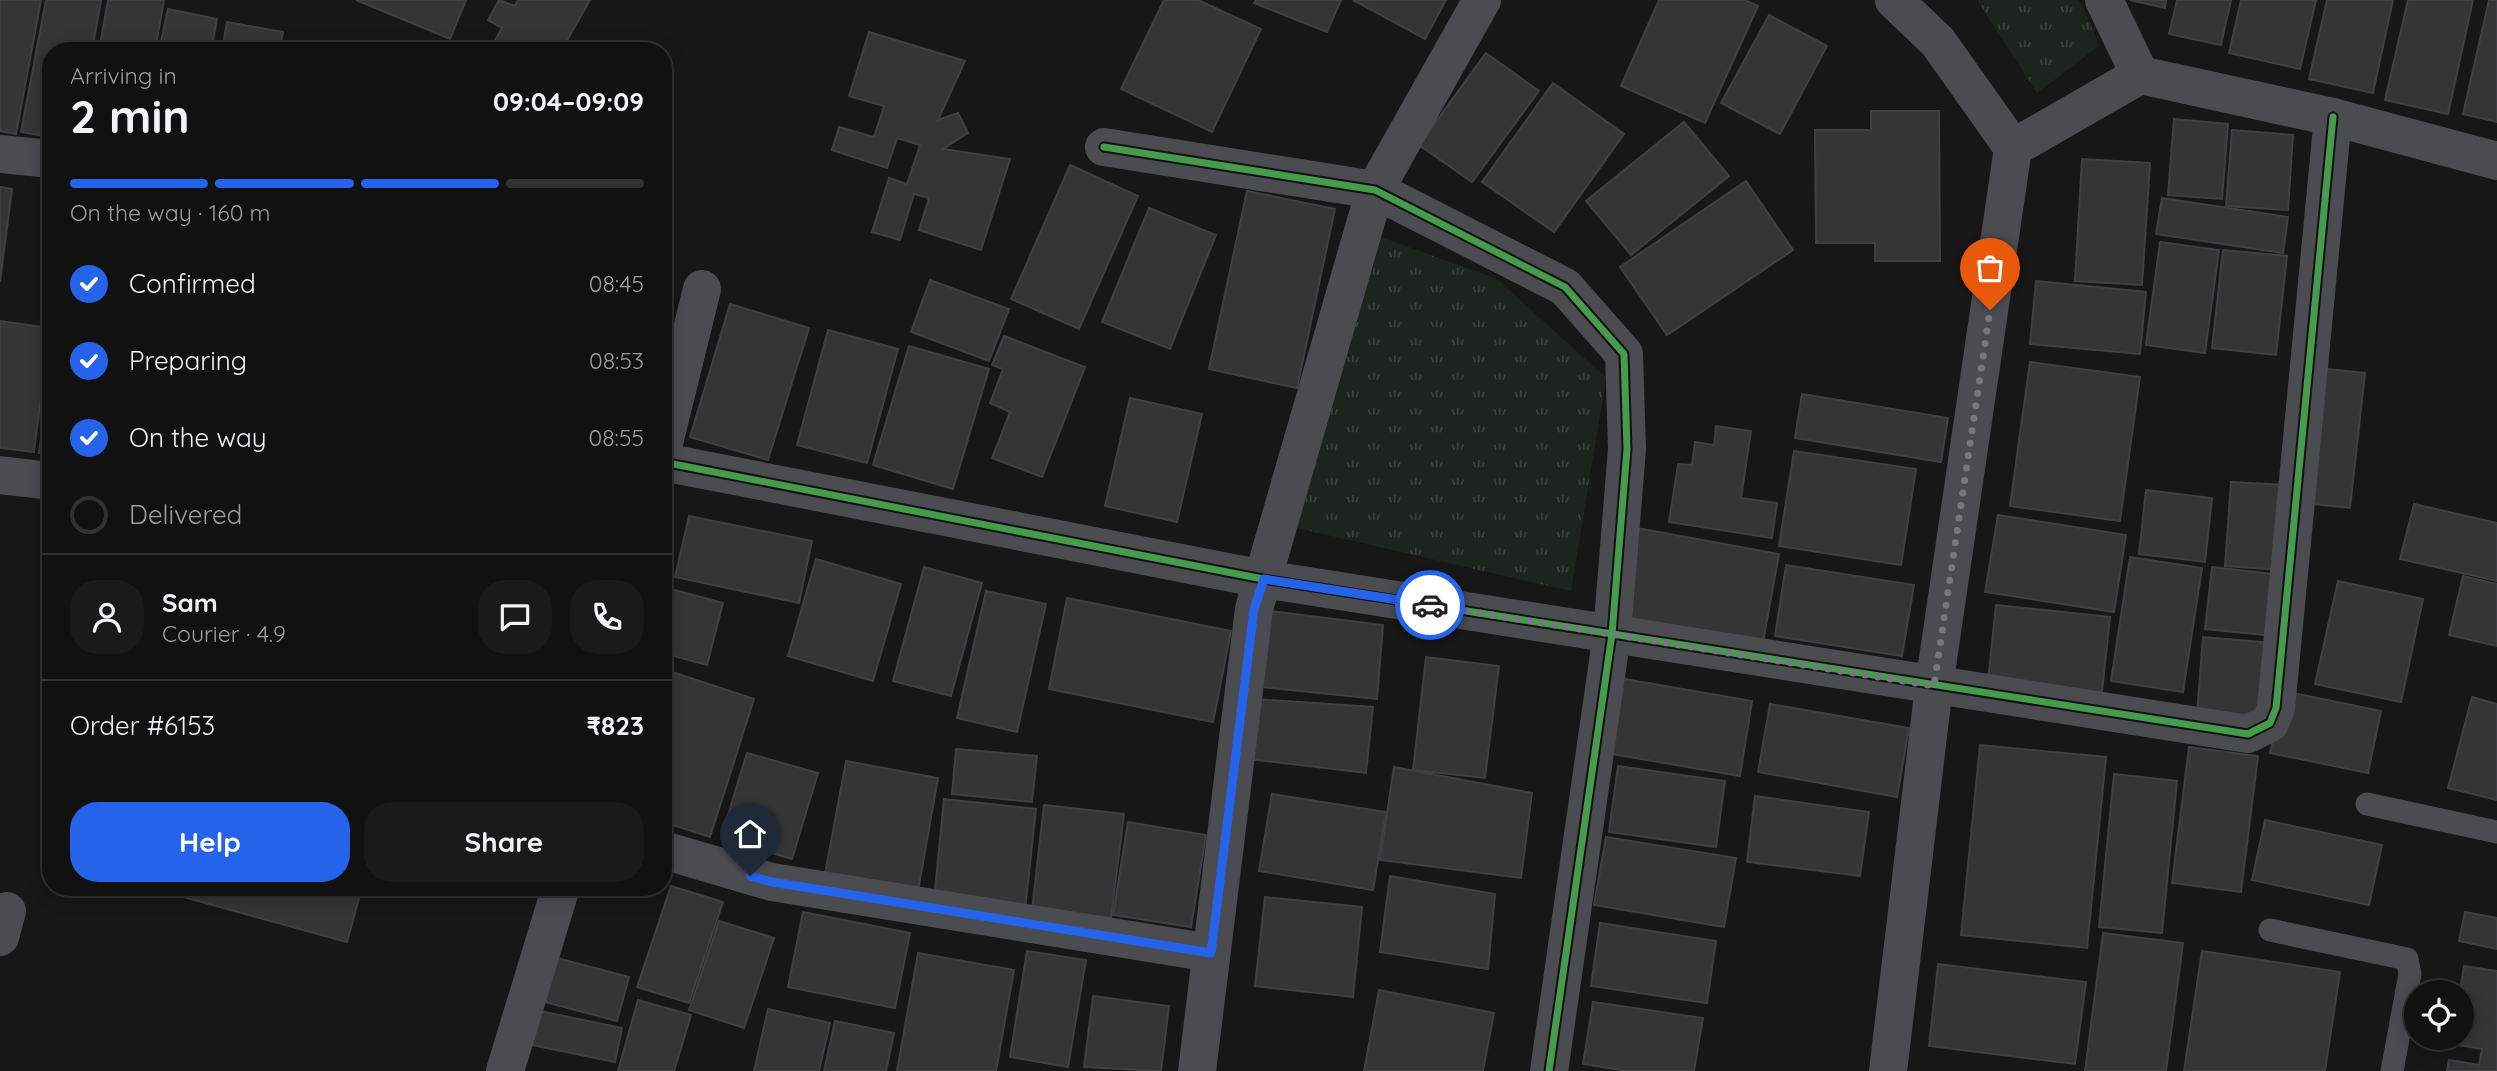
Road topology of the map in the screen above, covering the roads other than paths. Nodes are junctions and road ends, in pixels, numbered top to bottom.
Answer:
1 (1482, 0) edge
2 (1895, 0) edge
3 (2104, 0) edge
4 (2140, 75) junction
5 (2333, 117) junction
6 (1104, 147) dead end
7 (2013, 148) junction
8 (0, 154) edge
9 (42, 158) edge
10 (2497, 161) edge
11 (1376, 190) junction
12 (702, 289) dead end
13 (672, 411) edge
14 (672, 464) edge
15 (0, 475) edge
16 (42, 480) edge
17 (1264, 579) junction
18 (1612, 634) junction
19 (1934, 686) junction
20 (2367, 804) dead end
21 (2497, 832) edge
22 (672, 853) edge
23 (558, 896) edge
24 (2270, 930) dead end
25 (1211, 953) junction
26 (505, 1071) edge
27 (1197, 1071) edge
28 (1549, 1071) edge
29 (1888, 1071) edge
30 (2392, 1071) edge

1 - 11 street
2 - 7 street
3 - 4 street
4 - 5 street
4 - 7 street
5 - 10 street
5 - 19 street
6 - 11 street
7 - 19 street
8 - 9 street
11 - 17 street
11 - 18 street
12 - 13 street
14 - 17 street
15 - 16 street
17 - 18 street
17 - 25 street
18 - 19 street
18 - 28 street
19 - 29 street
20 - 21 lane
22 - 25 street
23 - 26 street
24 - 30 lane
25 - 27 street

